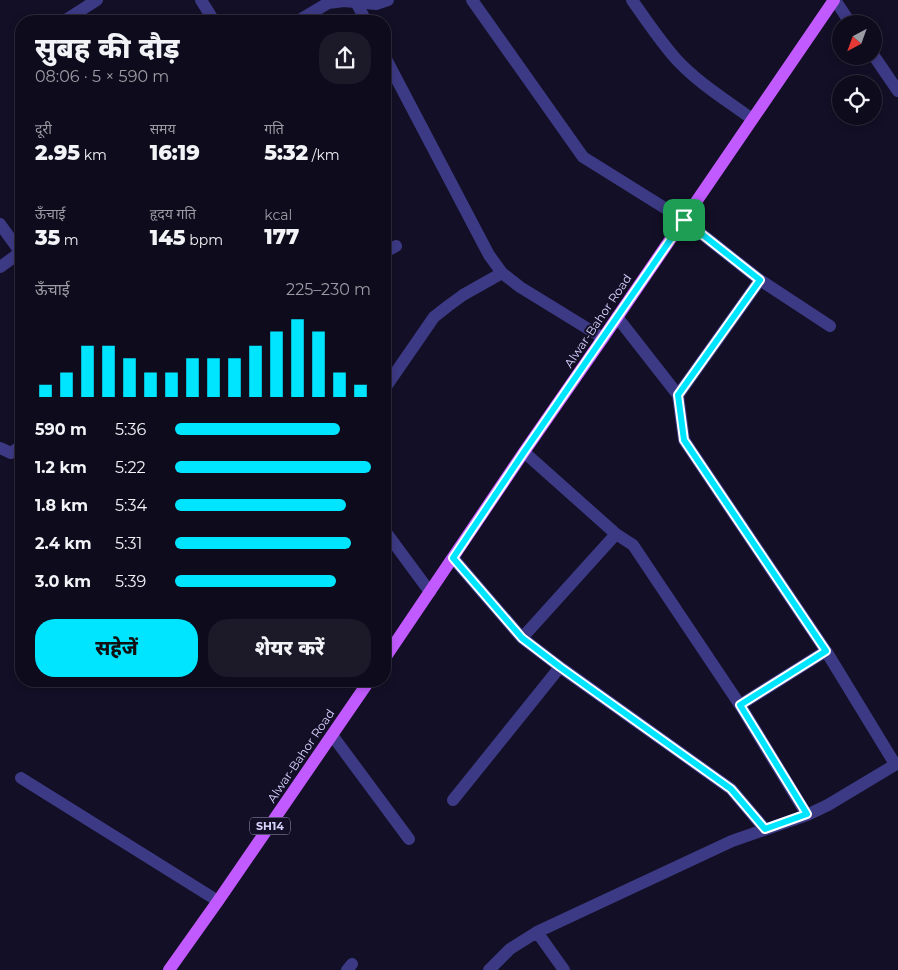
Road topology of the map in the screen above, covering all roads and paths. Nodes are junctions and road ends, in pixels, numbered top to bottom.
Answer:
1 (97, 0) edge
2 (201, 0) edge
3 (388, 0) edge
4 (472, 0) edge
5 (632, 0) edge
6 (834, 0) edge
7 (356, 2) junction
8 (73, 15) edge
9 (210, 15) edge
10 (308, 15) edge
11 (363, 15) edge
12 (845, 15) edge
13 (880, 65) edge
14 (391, 68) edge
15 (898, 91) edge
16 (752, 120) junction
17 (684, 220) junction
18 (0, 224) edge
19 (15, 245) edge
20 (15, 257) edge
21 (0, 267) edge
22 (502, 273) junction
23 (760, 280) junction
24 (617, 317) junction
25 (830, 326) dead end
26 (604, 338) junction
27 (391, 379) edge
28 (678, 395) junction
29 (0, 438) edge
30 (11, 449) edge
31 (524, 452) junction
32 (616, 534) junction
33 (391, 539) edge
34 (453, 558) junction
35 (430, 592) junction
36 (522, 638) junction
37 (391, 649) edge
38 (826, 651) junction
39 (560, 667) junction
40 (365, 687) edge
41 (740, 705) junction
42 (332, 735) junction
43 (896, 763) edge
44 (21, 778) dead end
45 (453, 800) dead end
46 (807, 814) junction
47 (765, 829) junction
48 (409, 839) dead end
49 (218, 901) junction
50 (537, 932) junction
51 (169, 970) edge
52 (490, 970) edge
53 (564, 970) edge

1 - 8 street
2 - 9 street
3 - 7 street
4 - 17 street
5 - 16 street
6 - 12 street
6 - 16 main road, Alwar-Bahor Road
7 - 10 street
7 - 11 street
13 - 15 street
14 - 22 street
16 - 17 main road, Alwar-Bahor Road
17 - 23 street
17 - 24 main road, Alwar-Bahor Road
18 - 19 street
20 - 21 street
22 - 26 street
22 - 27 street
23 - 25 street
23 - 28 street
24 - 26 main road, Alwar-Bahor Road
24 - 28 street
26 - 31 main road, Alwar-Bahor Road
28 - 38 street
29 - 30 street
31 - 32 street
31 - 34 main road, Alwar-Bahor Road
32 - 36 street
32 - 41 street
33 - 35 street
34 - 35 main road, Alwar-Bahor Road
34 - 36 street
35 - 37 main road, Alwar-Bahor Road
36 - 39 street
38 - 41 street
38 - 43 street
39 - 45 street
39 - 47 street
40 - 42 main road, Alwar-Bahor Road / SH14
41 - 46 street
42 - 48 street
42 - 49 main road, Alwar-Bahor Road / SH14
43 - 46 street
44 - 49 street
46 - 47 street
47 - 50 street
49 - 51 main road, Alwar-Bahor Road / SH14
50 - 52 street
50 - 53 street

